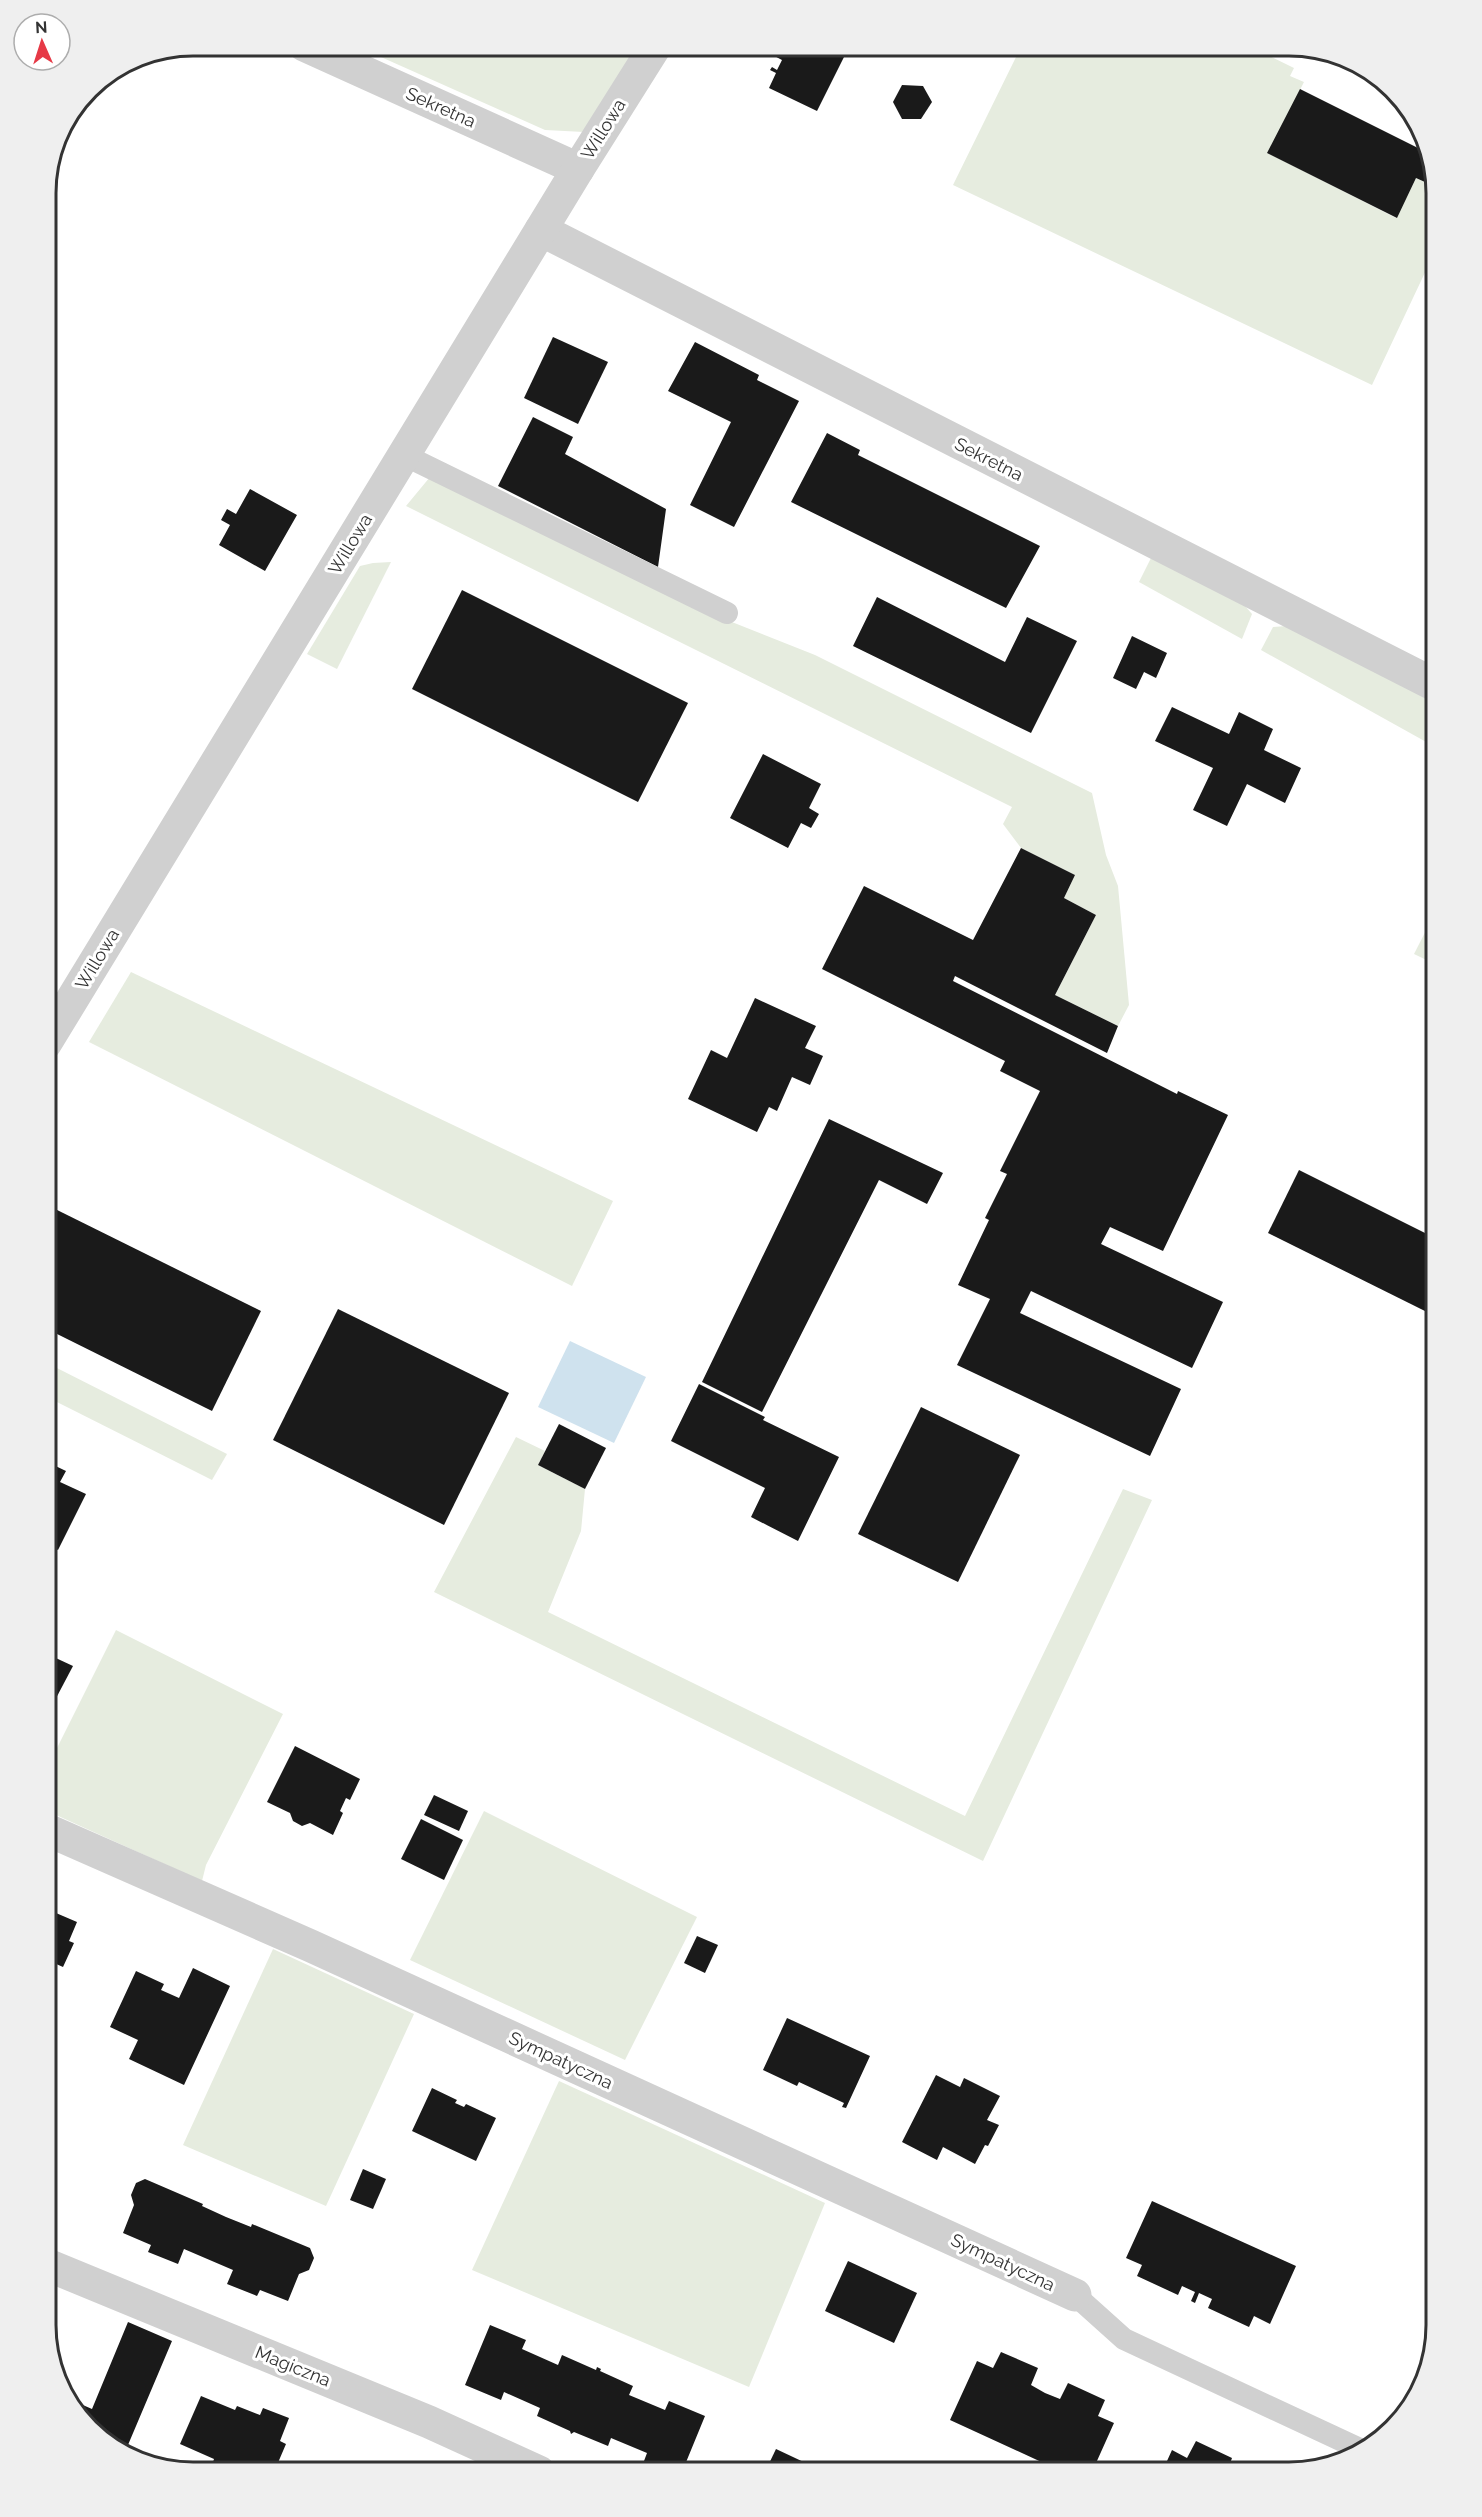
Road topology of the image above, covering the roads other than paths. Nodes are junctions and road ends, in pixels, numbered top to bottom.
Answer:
1 (328, 56) edge
2 (649, 56) edge
3 (578, 169) junction
4 (541, 230) junction
5 (404, 455) junction
6 (727, 613) dead end
7 (1426, 680) edge
8 (56, 1026) edge
9 (56, 1834) edge
10 (56, 2269) edge
11 (1075, 2295) joint
12 (1353, 2446) edge
13 (515, 2461) edge

1 - 3 street, Sekretna
2 - 3 street, Willowa
3 - 4 street, Willowa
4 - 5 street, Willowa
4 - 7 street, Sekretna
5 - 6 lane
5 - 8 street, Willowa
9 - 11 street, Sympatyczna
10 - 13 street, Magiczna
11 - 12 lane

